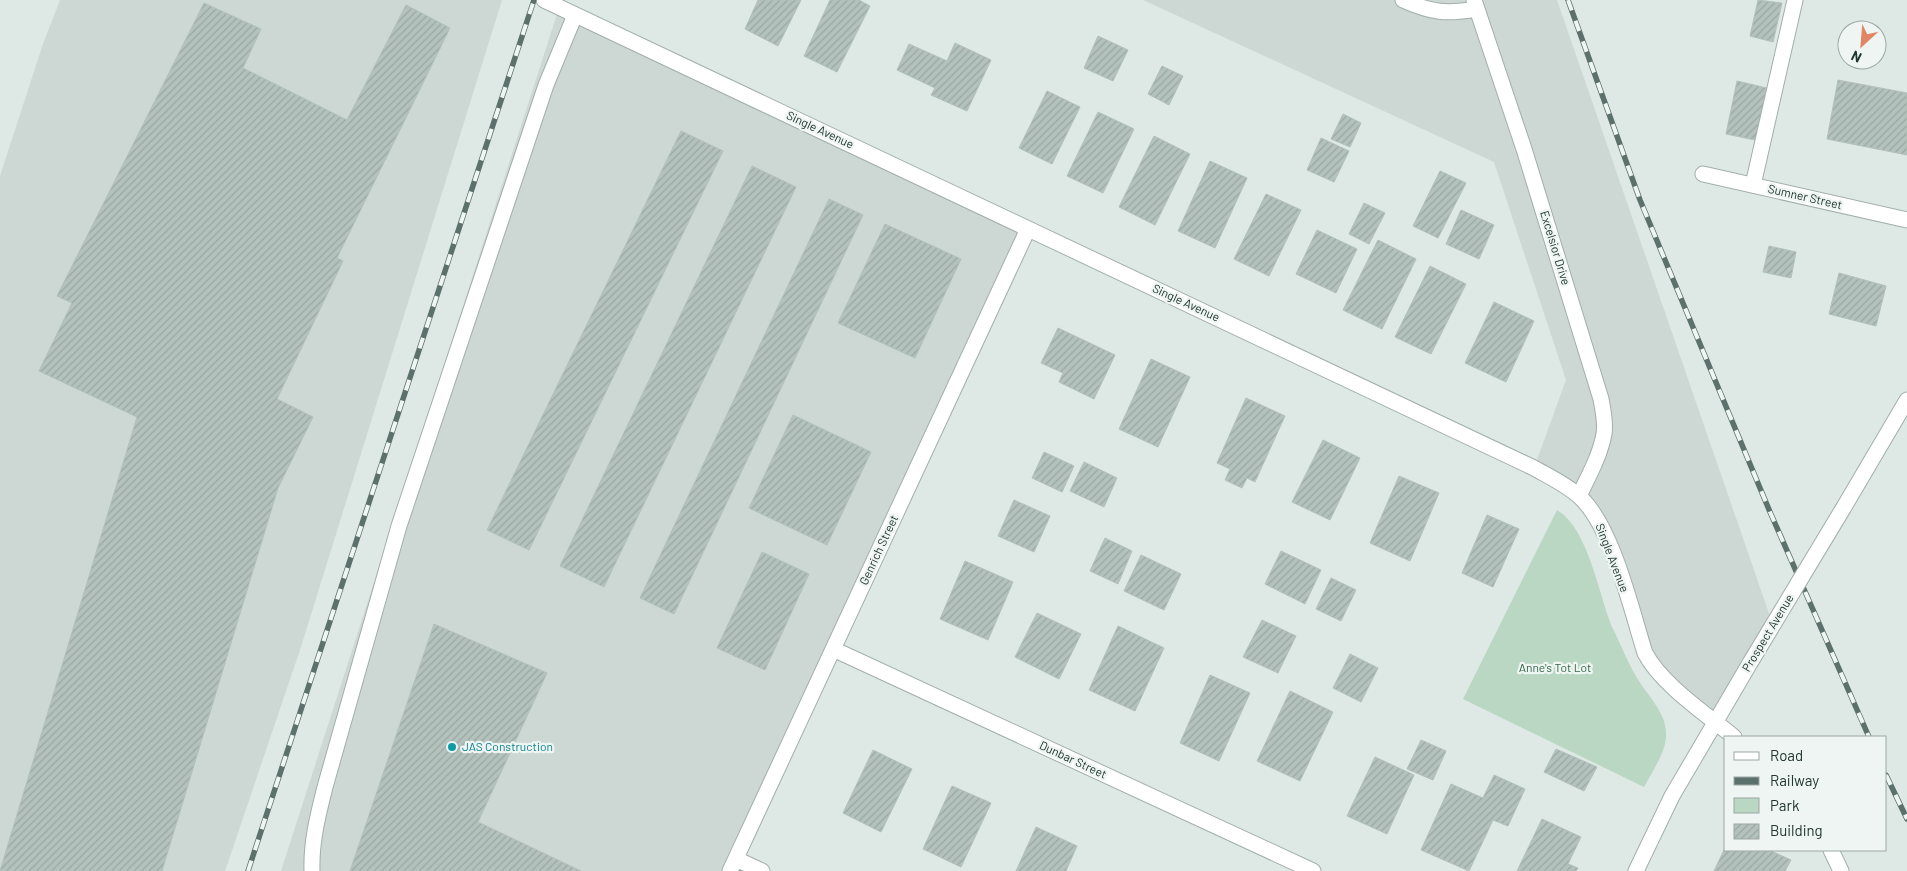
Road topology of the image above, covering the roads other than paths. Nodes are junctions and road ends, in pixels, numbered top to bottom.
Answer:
1 (544, 0) edge
2 (1403, 0) edge
3 (1795, 0) edge
4 (1476, 5) edge
5 (575, 15) junction
6 (1703, 174) dead end
7 (1753, 185) junction
8 (1907, 220) edge
9 (1028, 229) junction
10 (1907, 400) edge
11 (1579, 496) junction
12 (833, 650) junction
13 (1716, 722) junction
14 (1733, 736) edge
15 (1831, 851) edge
16 (733, 865) edge
17 (312, 871) edge
18 (762, 871) edge
19 (1313, 871) edge
20 (1636, 871) edge
21 (1841, 871) edge

1 - 5 street, Single Avenue
2 - 4 street
3 - 7 street
4 - 11 street, Excelsior Drive
5 - 9 street, Single Avenue
5 - 17 street
6 - 7 street, Sumner Street
7 - 8 street, Sumner Street
9 - 11 street, Single Avenue
9 - 12 street, Genrich Street
10 - 13 street, Prospect Avenue, bridge
11 - 13 street, Single Avenue
12 - 16 street, Genrich Street
12 - 19 street, Dunbar Street
13 - 14 street, Single Avenue
13 - 20 street, Prospect Avenue
15 - 21 street
16 - 18 street

